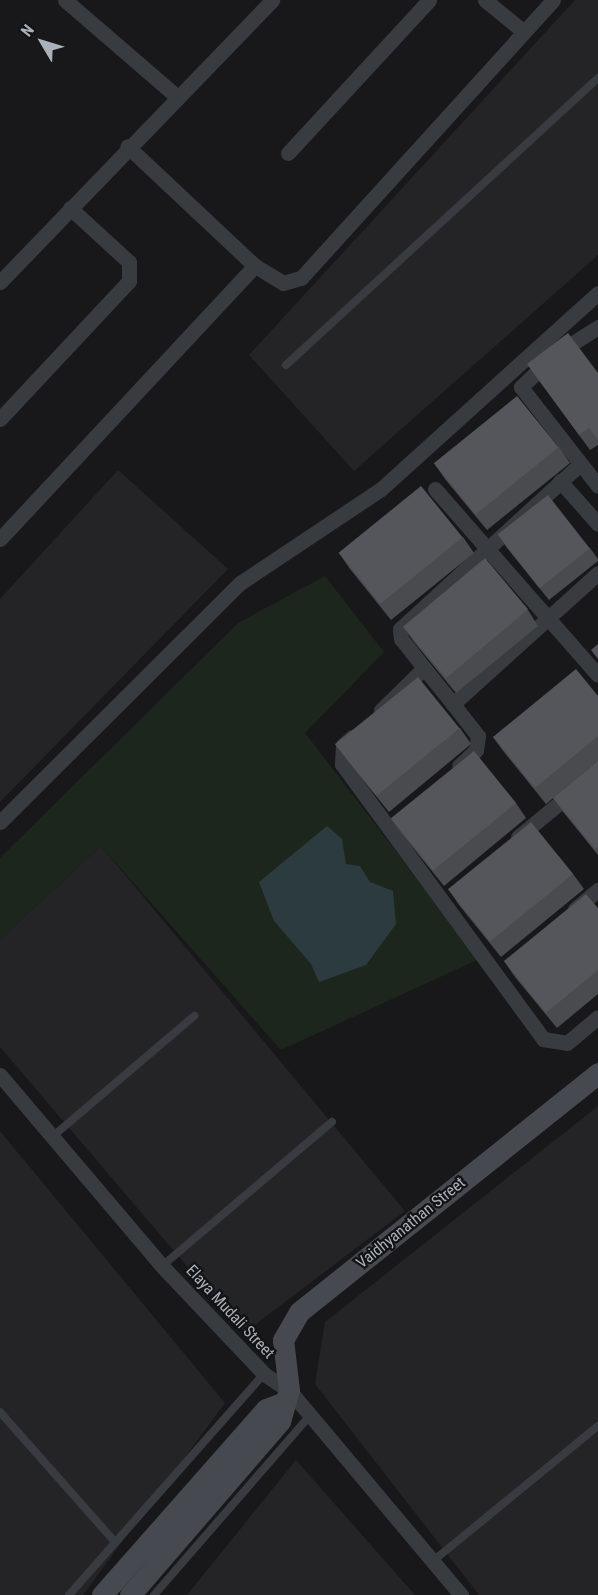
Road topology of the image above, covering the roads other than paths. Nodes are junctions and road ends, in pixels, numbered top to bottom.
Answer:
1 (65, 0) edge
2 (272, 0) edge
3 (429, 0) edge
4 (485, 0) edge
5 (553, 0) edge
6 (524, 32) junction
7 (598, 78) edge
8 (175, 95) junction
9 (128, 146) junction
10 (288, 153) dead end
11 (70, 208) junction
12 (255, 266) junction
13 (0, 282) edge
14 (598, 293) edge
15 (596, 332) edge
16 (286, 365) dead end
17 (0, 419) edge
18 (580, 464) junction
19 (560, 481) junction
20 (598, 486) edge
21 (435, 489) dead end
22 (598, 524) edge
23 (0, 539) edge
24 (488, 548) junction
25 (598, 573) edge
26 (549, 620) junction
27 (424, 668) junction
28 (598, 675) edge
29 (453, 704) junction
30 (598, 771) edge
31 (441, 781) edge
32 (0, 822) edge
33 (505, 848) edge
34 (598, 890) edge
35 (564, 918) edge
36 (513, 960) edge
37 (496, 974) junction
38 (194, 1016) dead end
39 (598, 1017) edge
40 (598, 1073) edge
41 (0, 1075) edge
42 (332, 1122) dead end
43 (52, 1137) junction
44 (162, 1266) junction
45 (264, 1374) junction
46 (286, 1396) junction
47 (0, 1412) edge
48 (309, 1417) junction
49 (598, 1426) edge
50 (115, 1542) junction
51 (433, 1561) junction
52 (69, 1595) edge
53 (102, 1595) edge
54 (130, 1595) edge
55 (154, 1595) edge
56 (461, 1595) edge

1 - 8 street
2 - 8 street
3 - 10 street
4 - 6 street
5 - 6 street
6 - 12 street
7 - 16 lane
8 - 9 street
9 - 11 street
9 - 12 street
11 - 13 street
11 - 17 street
12 - 23 street
14 - 32 street
15 - 18 street
18 - 19 street
18 - 20 street
19 - 22 street
19 - 24 street
21 - 24 street
24 - 26 street
24 - 27 street
25 - 26 street
26 - 28 street
26 - 29 street
27 - 29 street
27 - 37 street
29 - 31 street
30 - 33 street
34 - 35 street
36 - 37 street
37 - 39 street
38 - 43 lane
40 - 46 main road, Vaidhyanathan Street
41 - 43 street, Elaya Mudali Street
42 - 44 lane
43 - 44 street, Elaya Mudali Street
44 - 45 street, Elaya Mudali Street
45 - 46 street, Elaya Mudali Street
45 - 50 lane
46 - 48 street, Elaya Mudali Street
46 - 53 main road
46 - 54 main road, Vaidhyanathan Street
47 - 50 lane
48 - 51 street, Elaya Mudali Street
48 - 55 lane
49 - 51 lane
50 - 52 lane
51 - 56 street, Elaya Mudali Street

